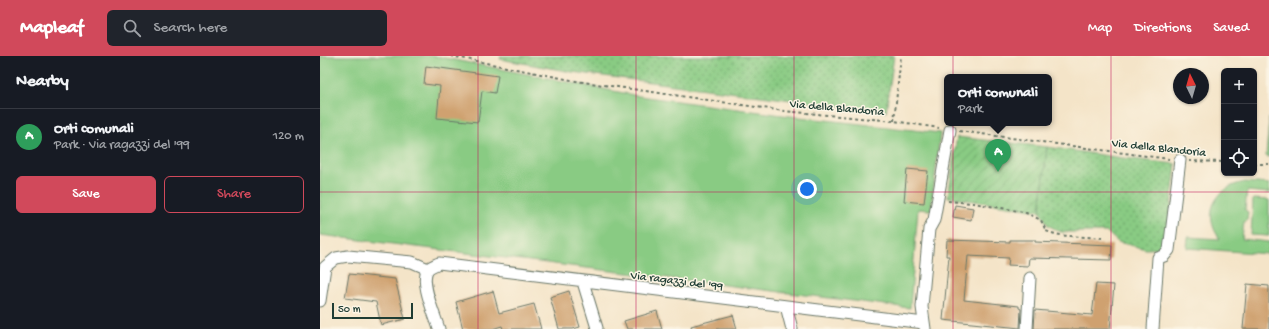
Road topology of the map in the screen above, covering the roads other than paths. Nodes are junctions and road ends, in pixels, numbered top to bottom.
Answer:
1 (950, 130) road end
2 (1180, 160) road end
3 (428, 269) junction
4 (1030, 278) dead end
5 (583, 282) junction
6 (320, 301) edge
7 (786, 306) junction
8 (925, 326) edge
9 (596, 328) dead end
10 (439, 329) edge
11 (792, 329) edge
12 (1027, 329) edge
13 (1153, 329) edge

1 - 8 street, Via ragazzi del '99
2 - 13 street
3 - 5 street, Via ragazzi del '99
3 - 6 street
3 - 10 street
4 - 12 street
5 - 7 street, Via ragazzi del '99
5 - 9 street
7 - 8 street, Via ragazzi del '99
7 - 11 street

